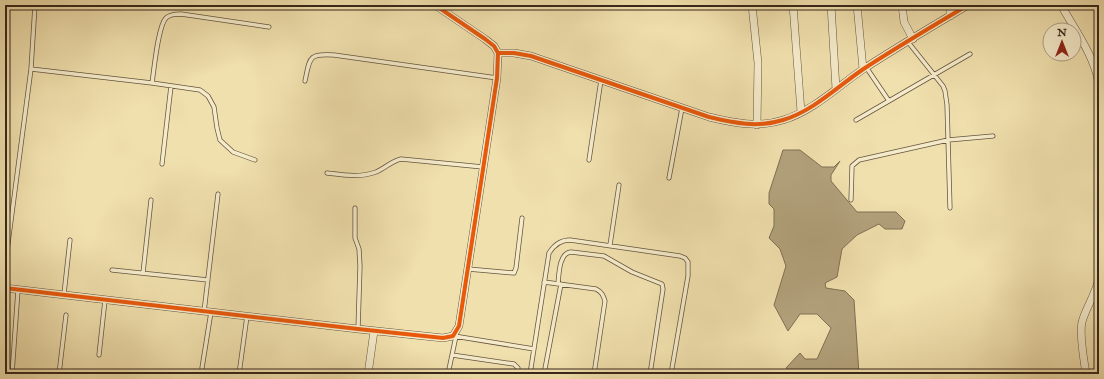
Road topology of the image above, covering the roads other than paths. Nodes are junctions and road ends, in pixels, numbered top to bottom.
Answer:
1 (35, 5) edge
2 (435, 5) edge
3 (752, 5) edge
4 (793, 5) edge
5 (832, 5) edge
6 (857, 5) edge
7 (902, 5) edge
8 (950, 5) edge
9 (968, 5) edge
10 (1061, 5) edge
11 (950, 16) junction
12 (269, 27) dead end
13 (910, 40) junction
14 (498, 53) junction
15 (970, 54) dead end
16 (865, 68) junction
17 (31, 69) junction
18 (934, 75) junction
19 (497, 78) junction
20 (304, 80) dead end
21 (601, 80) junction
22 (152, 83) junction
23 (1099, 84) edge
24 (171, 86) junction
25 (836, 89) junction
26 (889, 100) junction
27 (682, 108) junction
28 (801, 112) junction
29 (856, 120) dead end
30 (757, 125) junction
31 (993, 136) dead end
32 (948, 140) junction
33 (255, 160) dead end
34 (589, 160) dead end
35 (162, 164) dead end
36 (484, 167) junction
37 (327, 173) dead end
38 (669, 178) dead end
39 (619, 185) dead end
40 (218, 194) dead end
41 (151, 200) dead end
42 (851, 200) dead end
43 (356, 208) dead end
44 (950, 208) dead end
45 (522, 218) dead end
46 (70, 240) dead end
47 (610, 245) junction
48 (5, 266) edge
49 (468, 269) junction
50 (112, 270) dead end
51 (143, 273) junction
52 (1099, 278) edge
53 (208, 280) junction
54 (544, 282) junction
55 (559, 284) junction
56 (5, 288) edge
57 (18, 290) junction
58 (64, 295) junction
59 (105, 300) junction
60 (208, 312) junction
61 (66, 315) dead end
62 (246, 316) junction
63 (358, 329) junction
64 (374, 331) junction
65 (454, 336) junction
66 (534, 349) junction
67 (99, 355) dead end
68 (452, 355) junction
69 (202, 368) dead end
70 (12, 374) edge
71 (59, 374) edge
72 (239, 374) edge
73 (368, 374) edge
74 (448, 374) edge
75 (517, 374) edge
76 (530, 374) edge
77 (544, 374) edge
78 (594, 374) edge
79 (650, 374) edge
80 (671, 374) edge
81 (1086, 374) edge

1 - 17 lane
2 - 14 street
3 - 30 street
4 - 28 street
5 - 25 street
6 - 16 street
7 - 13 street
8 - 11 street
9 - 11 street
10 - 23 street
11 - 13 street
12 - 22 lane
13 - 16 street
13 - 18 lane
14 - 19 street
14 - 21 street
15 - 18 lane
16 - 25 street
16 - 26 lane
17 - 22 lane
17 - 48 lane
18 - 26 lane
18 - 32 lane
19 - 20 lane
19 - 36 street
21 - 27 street
21 - 34 lane
22 - 24 lane
24 - 33 lane
24 - 35 lane
25 - 28 street
26 - 29 lane
27 - 30 street
27 - 38 lane
28 - 30 street
31 - 32 lane
32 - 42 lane
32 - 44 lane
36 - 37 lane
36 - 49 street
39 - 47 lane
40 - 53 lane
41 - 51 lane
43 - 63 lane
45 - 49 lane
46 - 58 lane
47 - 54 lane
47 - 80 lane
49 - 65 street
50 - 51 lane
51 - 53 lane
52 - 81 street
53 - 60 lane
54 - 55 lane
54 - 66 lane
55 - 77 lane
55 - 78 lane
55 - 79 lane
56 - 57 street
57 - 58 street
57 - 70 lane
58 - 59 street
59 - 60 street
59 - 67 lane
60 - 62 street
60 - 69 lane
61 - 71 lane
62 - 63 street
62 - 72 lane
63 - 64 street
64 - 65 street
64 - 73 street
65 - 66 lane
65 - 68 lane
66 - 76 lane
68 - 74 lane
68 - 75 lane

